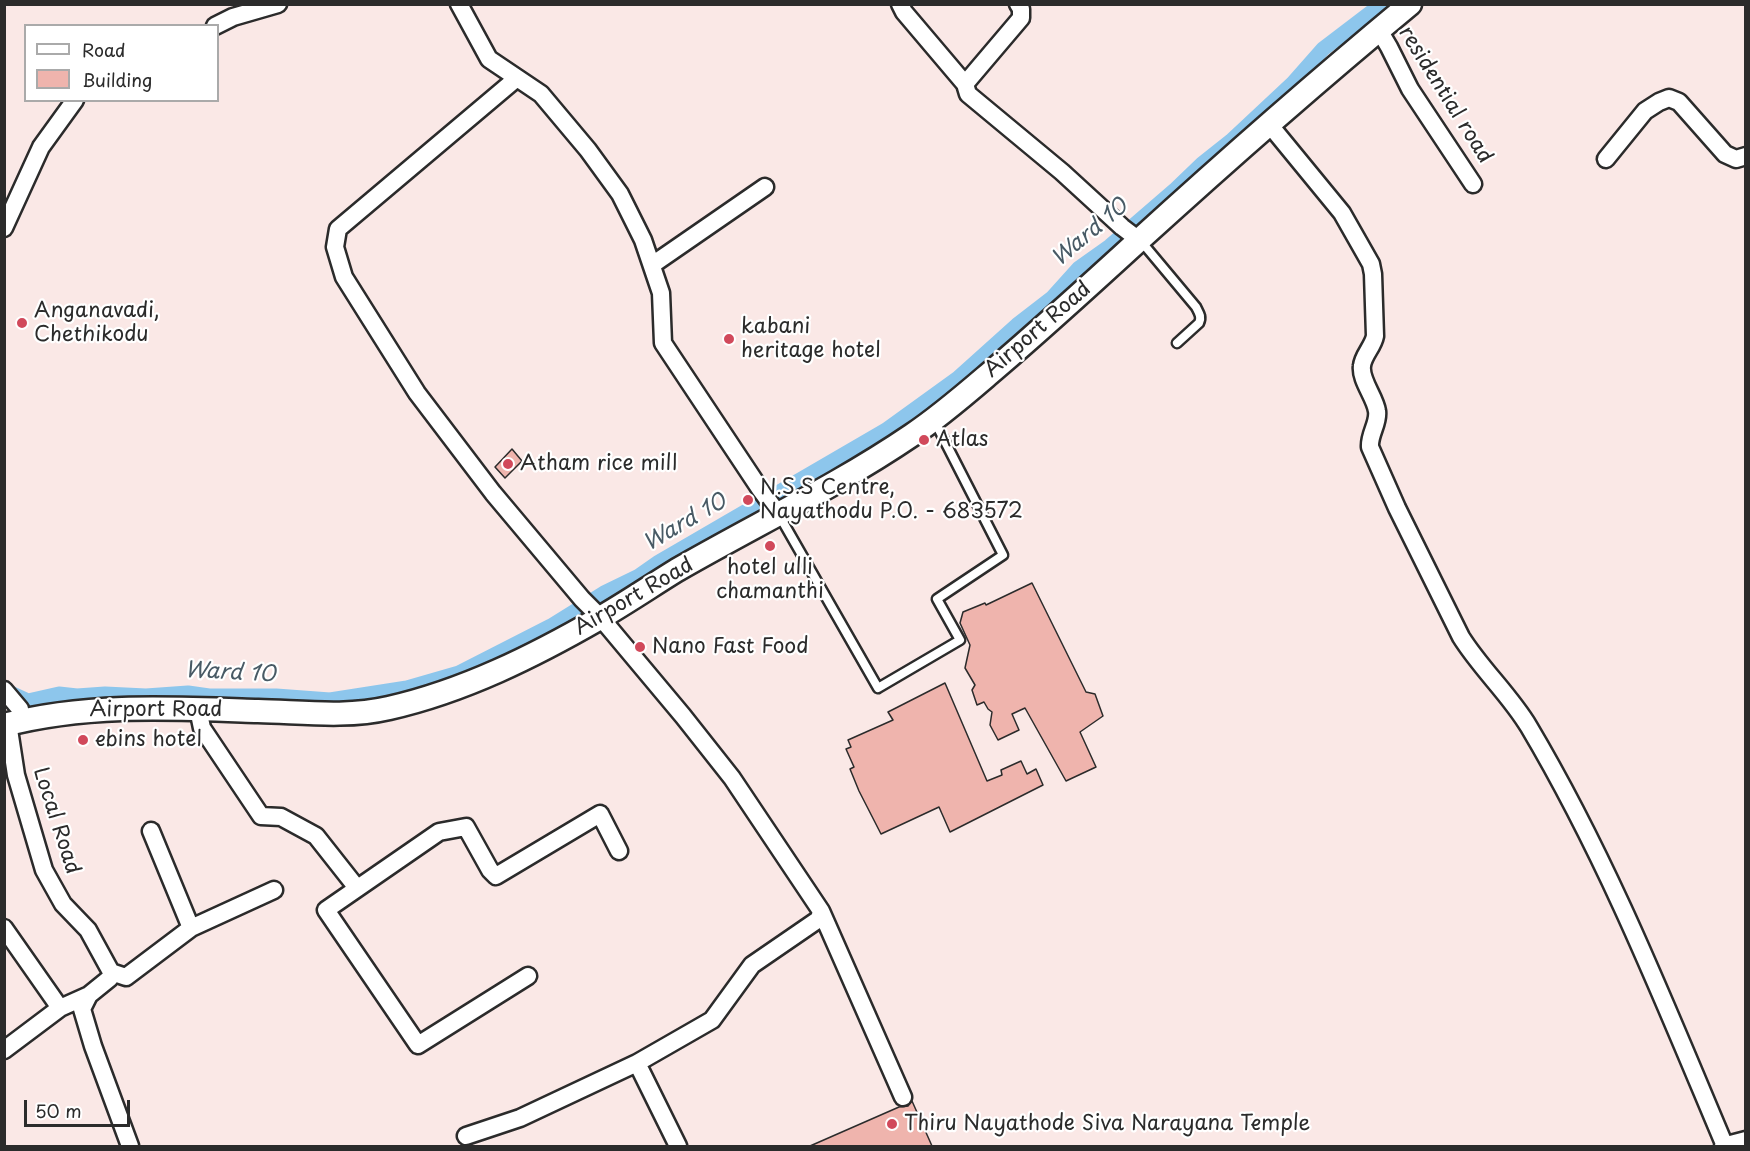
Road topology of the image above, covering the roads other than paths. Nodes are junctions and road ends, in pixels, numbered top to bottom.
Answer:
1 (278, 4) edge
2 (459, 4) edge
3 (900, 4) edge
4 (1018, 4) edge
5 (1410, 4) edge
6 (219, 24) edge
7 (1378, 30) junction
8 (517, 78) junction
9 (966, 84) junction
10 (74, 102) edge
11 (1269, 124) junction
12 (1746, 156) edge
13 (1606, 159) dead end
14 (1473, 184) dead end
15 (765, 188) dead end
16 (4, 228) edge
17 (1131, 233) junction
18 (652, 265) junction
19 (1177, 343) dead end
20 (933, 419) junction
21 (778, 512) junction
22 (598, 614) junction
23 (198, 709) junction
24 (10, 712) edge
25 (151, 831) dead end
26 (619, 851) dead end
27 (357, 888) junction
28 (274, 890) dead end
29 (821, 911) junction
30 (4, 928) edge
31 (191, 928) junction
32 (111, 972) junction
33 (528, 976) dead end
34 (89, 996) junction
35 (60, 1008) junction
36 (4, 1050) edge
37 (637, 1063) junction
38 (903, 1097) dead end
39 (466, 1136) dead end
40 (1746, 1140) edge
41 (130, 1146) edge
42 (678, 1146) edge
43 (1724, 1146) edge

1 - 6 street
2 - 8 street
3 - 9 street
4 - 9 street
5 - 7 main road, Airport Road
7 - 11 main road, Airport Road
7 - 14 street, residential road
8 - 18 street
8 - 22 street
9 - 17 street
10 - 16 street
11 - 17 main road, Airport Road
11 - 43 street
12 - 13 street
15 - 18 street
17 - 19 lane
17 - 20 main road, Airport Road
18 - 21 street
20 - 21 main road, Airport Road
20 - 21 lane
21 - 22 main road, Airport Road
22 - 23 main road, Airport Road
22 - 29 street
23 - 24 main road, Airport Road
23 - 27 street
24 - 32 street, Local Road
25 - 31 street
26 - 27 street
27 - 33 street
28 - 31 street
29 - 37 street
29 - 38 street
30 - 35 street
31 - 32 street
32 - 34 street
34 - 35 street
34 - 41 street
35 - 36 street
37 - 39 street
37 - 42 street
40 - 43 street

